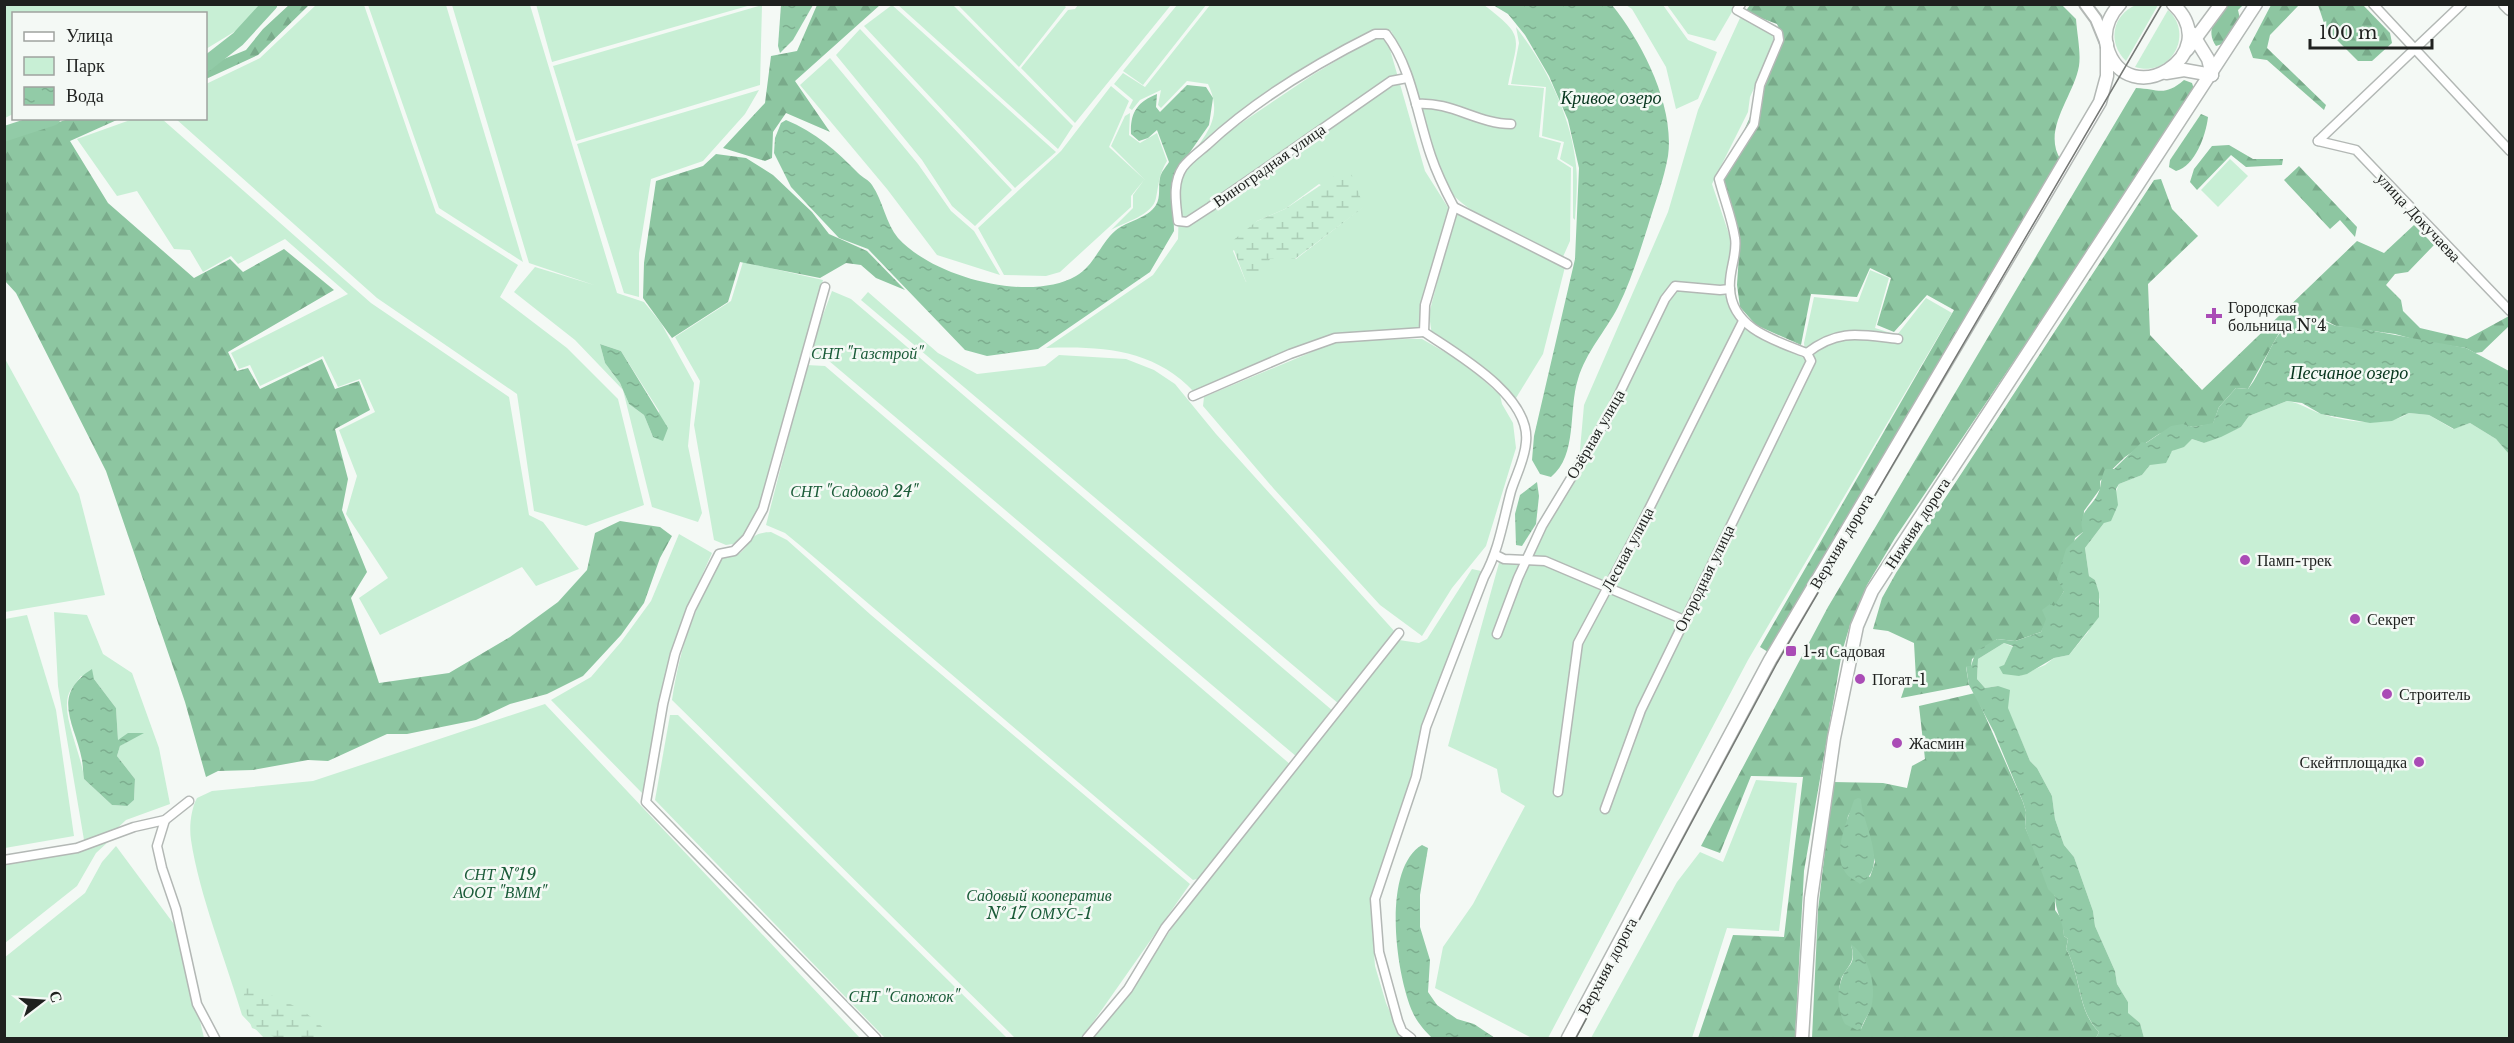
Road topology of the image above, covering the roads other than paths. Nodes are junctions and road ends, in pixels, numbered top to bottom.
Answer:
1 (1741, 4) edge
2 (2085, 4) edge
3 (2120, 4) edge
4 (2173, 4) edge
5 (2221, 4) edge
6 (2256, 4) edge
7 (2373, 4) edge
8 (2462, 4) edge
9 (2505, 4) edge
10 (2510, 9) edge
11 (2186, 24) junction
12 (2196, 38) junction
13 (2106, 44) junction
14 (2414, 50) junction
15 (2181, 59) junction
16 (2165, 73) junction
17 (2212, 75) junction
18 (1407, 78) junction
19 (1416, 104) junction
20 (1511, 124) dead end
21 (2510, 151) edge
22 (1454, 207) junction
23 (1567, 264) dead end
24 (825, 287) dead end
25 (1730, 288) junction
26 (2510, 311) edge
27 (1743, 321) junction
28 (1424, 332) junction
29 (1898, 339) dead end
30 (1807, 353) junction
31 (1193, 396) dead end
32 (1496, 555) junction
33 (1527, 560) junction
34 (1606, 588) junction
35 (1684, 620) junction
36 (1399, 633) dead end
37 (1497, 634) dead end
38 (1558, 792) dead end
39 (189, 801) dead end
40 (1605, 809) dead end
41 (165, 820) junction
42 (4, 860) edge
43 (215, 1038) edge
44 (876, 1038) edge
45 (1087, 1038) edge
46 (1411, 1038) edge
47 (1568, 1038) edge
48 (1802, 1038) edge

1 - 25 street
2 - 13 main road
3 - 13 main road, Верхняя дорога
4 - 11 main road
5 - 12 main road
6 - 17 main road, Нижняя дорога
7 - 14 street
8 - 14 street
9 - 10 main road
11 - 12 main road
11 - 15 main road
12 - 15 main road
12 - 17 main road
13 - 16 main road
13 - 47 main road, Верхняя дорога
14 - 21 street
14 - 26 street, улица Докучаева
15 - 16 main road
16 - 17 main road
17 - 48 main road, Нижняя дорога
18 - 18 street, Виноградная улица
18 - 19 street
19 - 20 street
19 - 22 street
22 - 23 street
22 - 28 street
24 - 44 street
25 - 27 street
25 - 33 street, Озёрная улица
27 - 30 street
27 - 34 street, Лесная улица
28 - 31 street
28 - 32 street
29 - 30 street
30 - 35 street, Огородная улица
32 - 33 street
32 - 46 street
33 - 34 street
33 - 37 street, Озёрная улица
34 - 35 street
34 - 38 street, Лесная улица
35 - 40 street, Огородная улица
36 - 45 street
39 - 41 street
41 - 42 street
41 - 43 street

